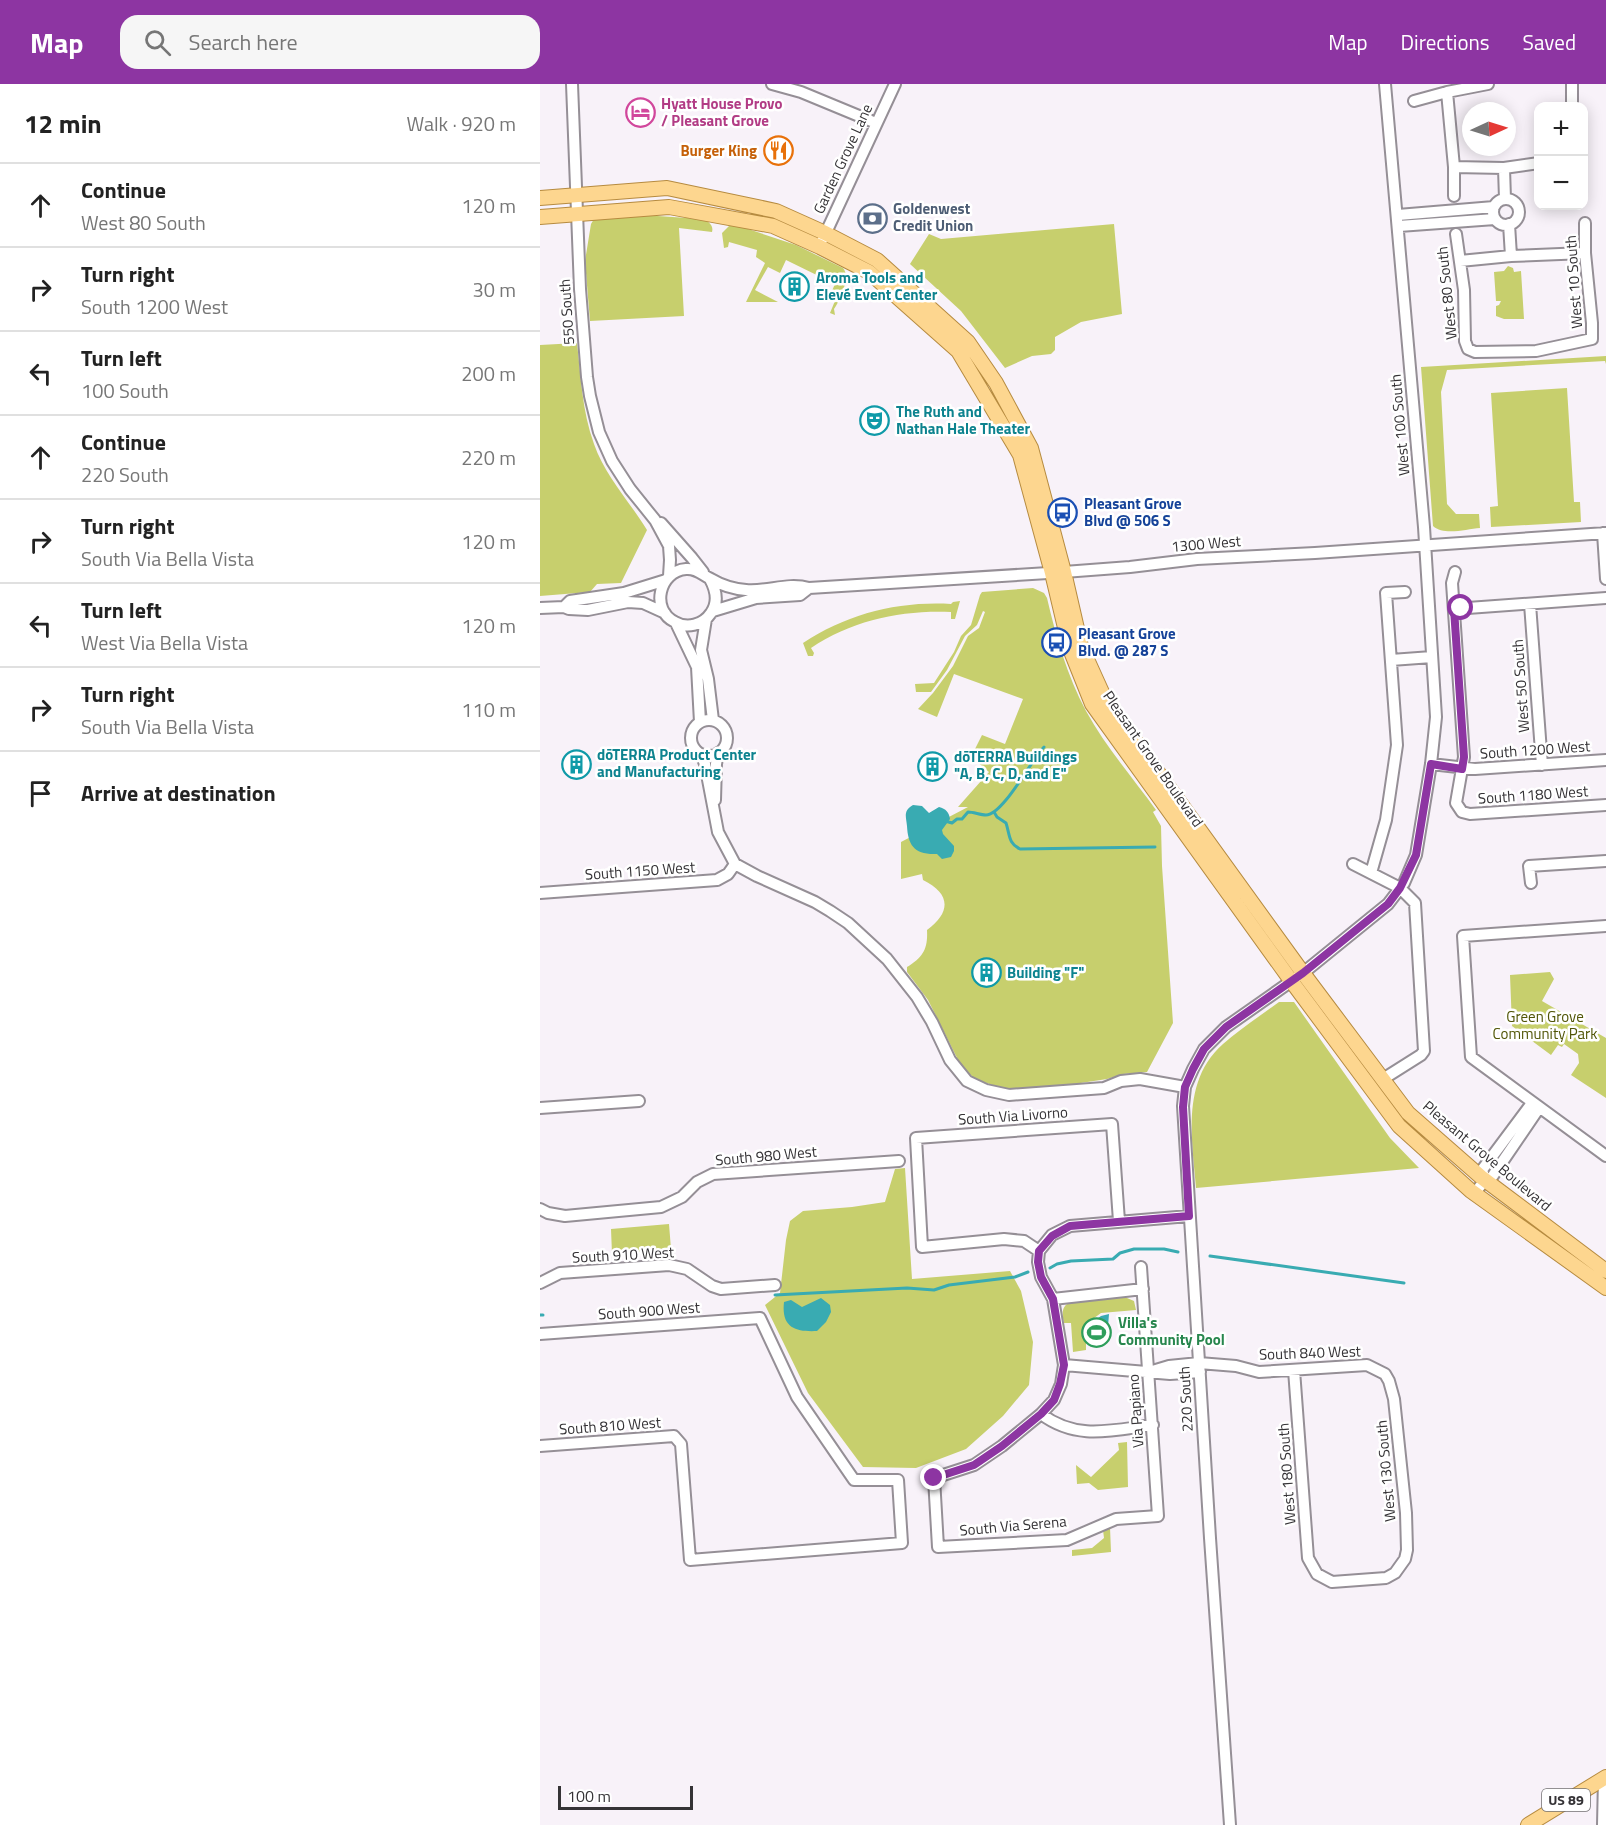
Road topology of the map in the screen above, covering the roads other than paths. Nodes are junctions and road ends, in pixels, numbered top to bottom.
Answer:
1 (572, 84) edge
2 (772, 84) edge
3 (895, 84) edge
4 (1385, 84) edge
5 (1488, 84) edge
6 (1572, 84) edge
7 (1447, 92) junction
8 (1414, 101) dead end
9 (1572, 102) edge
10 (876, 123) junction
11 (1534, 164) edge
12 (1454, 167) junction
13 (1504, 168) junction
14 (576, 196) junction
15 (1454, 196) dead end
16 (540, 198) edge
17 (1504, 199) junction
18 (1495, 213) junction
19 (577, 214) junction
20 (540, 217) edge
21 (1398, 220) junction
22 (1585, 223) dead end
23 (1509, 225) junction
24 (825, 233) junction
25 (1456, 234) dead end
26 (820, 247) junction
27 (1585, 253) junction
28 (1511, 256) junction
29 (1460, 261) junction
30 (1468, 349) joint
31 (655, 520) junction
32 (1604, 533) edge
33 (1425, 545) junction
34 (1455, 572) dead end
35 (1058, 573) junction
36 (707, 576) junction
37 (667, 578) junction
38 (1606, 579) edge
39 (809, 588) junction
40 (1405, 592) dead end
41 (1606, 598) edge
42 (1530, 604) junction
43 (564, 607) junction
44 (540, 608) edge
45 (1454, 609) junction
46 (665, 613) junction
47 (709, 615) junction
48 (676, 623) junction
49 (1432, 657) junction
50 (1391, 660) junction
51 (713, 720) junction
52 (700, 722) junction
53 (718, 753) junction
54 (701, 754) junction
55 (1606, 760) edge
56 (1431, 764) junction
57 (1542, 765) junction
58 (1462, 769) junction
59 (1606, 805) edge
60 (715, 813) junction
61 (1606, 861) edge
62 (735, 864) junction
63 (1353, 864) dead end
64 (1371, 873) junction
65 (1531, 883) dead end
66 (1400, 888) junction
67 (540, 893) edge
68 (1606, 926) edge
69 (1297, 978) junction
70 (1383, 1079) junction
71 (1185, 1087) junction
72 (639, 1101) dead end
73 (1536, 1105) junction
74 (540, 1108) edge
75 (1606, 1156) edge
76 (899, 1161) dead end
77 (1485, 1180) junction
78 (1474, 1194) junction
79 (540, 1209) edge
80 (1189, 1216) junction
81 (1119, 1221) junction
82 (1039, 1251) junction
83 (1141, 1267) dead end
84 (1606, 1271) edge
85 (540, 1283) edge
86 (775, 1285) dead end
87 (1606, 1288) edge
88 (1143, 1289) junction
89 (1053, 1299) junction
90 (540, 1334) edge
91 (1064, 1365) junction
92 (1200, 1367) junction
93 (1294, 1370) junction
94 (1149, 1372) junction
95 (1385, 1374) joint
96 (1041, 1414) junction
97 (1153, 1425) junction
98 (680, 1440) joint
99 (540, 1446) edge
100 (1158, 1516) joint
101 (1401, 1566) joint
102 (1605, 1777) edge
103 (1230, 1825) edge
104 (1528, 1825) edge
105 (1603, 1825) edge

1 - 14 street, 550 South
2 - 10 street
3 - 10 street, Garden Grove Lane
4 - 21 street, West 100 South
5 - 7 street
6 - 9 street
7 - 8 street
7 - 12 street
10 - 24 street, Garden Grove Lane
11 - 13 street
12 - 13 street
12 - 15 street
13 - 17 street
14 - 16 main road, Pleasant Grove Boulevard
14 - 19 street, 550 South
14 - 24 main road, Pleasant Grove Boulevard
17 - 18 street
17 - 23 street
18 - 21 street
18 - 23 street
19 - 20 main road, Pleasant Grove Boulevard
19 - 26 main road, Pleasant Grove Boulevard
19 - 31 street, 550 South
21 - 33 street, West 100 South
22 - 27 street, West 10 South
23 - 28 street
24 - 26 street, Garden Grove Lane
24 - 35 main road, Pleasant Grove Boulevard
25 - 29 street, West 80 South
26 - 35 main road, Pleasant Grove Boulevard
27 - 28 street
27 - 30 street, West 10 South
28 - 29 street
29 - 30 street, West 80 South
31 - 36 street
31 - 37 street
32 - 33 street, 1300 West
32 - 38 street
33 - 35 street, 1300 West
33 - 49 street, West 100 South
34 - 45 street
35 - 39 street, 1300 West
35 - 69 main road, Pleasant Grove Boulevard
36 - 37 street
36 - 39 street
36 - 47 street
37 - 43 street
37 - 46 street
39 - 47 street
40 - 50 street
41 - 42 street
42 - 45 street
42 - 57 street, West 50 South
43 - 44 street
43 - 46 street
45 - 58 street
46 - 48 street
47 - 48 street
47 - 51 street
48 - 52 street
49 - 50 street
49 - 56 street, West 100 South
50 - 64 street
51 - 52 street
51 - 53 street
52 - 54 street
53 - 54 street
53 - 60 street
54 - 60 street
55 - 57 street, South 1200 West
56 - 58 street, South 1200 West
56 - 66 street, West 100 South
57 - 58 street, South 1200 West
58 - 59 street, South 1180 West
60 - 62 street
61 - 65 street
62 - 67 street, South 1150 West
62 - 71 street
63 - 64 street
64 - 66 street
66 - 69 street, 220 South
66 - 70 street
68 - 73 street
69 - 70 main road, Pleasant Grove Boulevard
69 - 71 street, 220 South
69 - 78 main road, Pleasant Grove Boulevard
70 - 77 main road, Pleasant Grove Boulevard
71 - 80 street, 220 South
72 - 74 street
73 - 75 street
73 - 77 street
76 - 79 street, South 980 West
77 - 78 street
77 - 84 main road, Pleasant Grove Boulevard
78 - 87 main road, Pleasant Grove Boulevard
80 - 81 street
80 - 92 street, 220 South
81 - 82 street
81 - 82 street, South Via Livorno
82 - 89 street
83 - 88 street, Via Papiano
85 - 86 street, South 910 West
88 - 89 street
88 - 94 street, Via Papiano
89 - 91 street
90 - 98 street, South 900 West
91 - 94 street, South 840 West
91 - 96 street
92 - 93 street, South 840 West
92 - 94 street, South 840 West
92 - 103 street, 220 South
93 - 95 street, South 840 West
93 - 101 street, West 180 South
94 - 97 street, Via Papiano
95 - 101 street, West 130 South
96 - 97 street
96 - 100 street, South Via Serena
97 - 100 street, Via Papiano
98 - 99 street, South 810 West
102 - 104 main road, US 89
102 - 105 street

